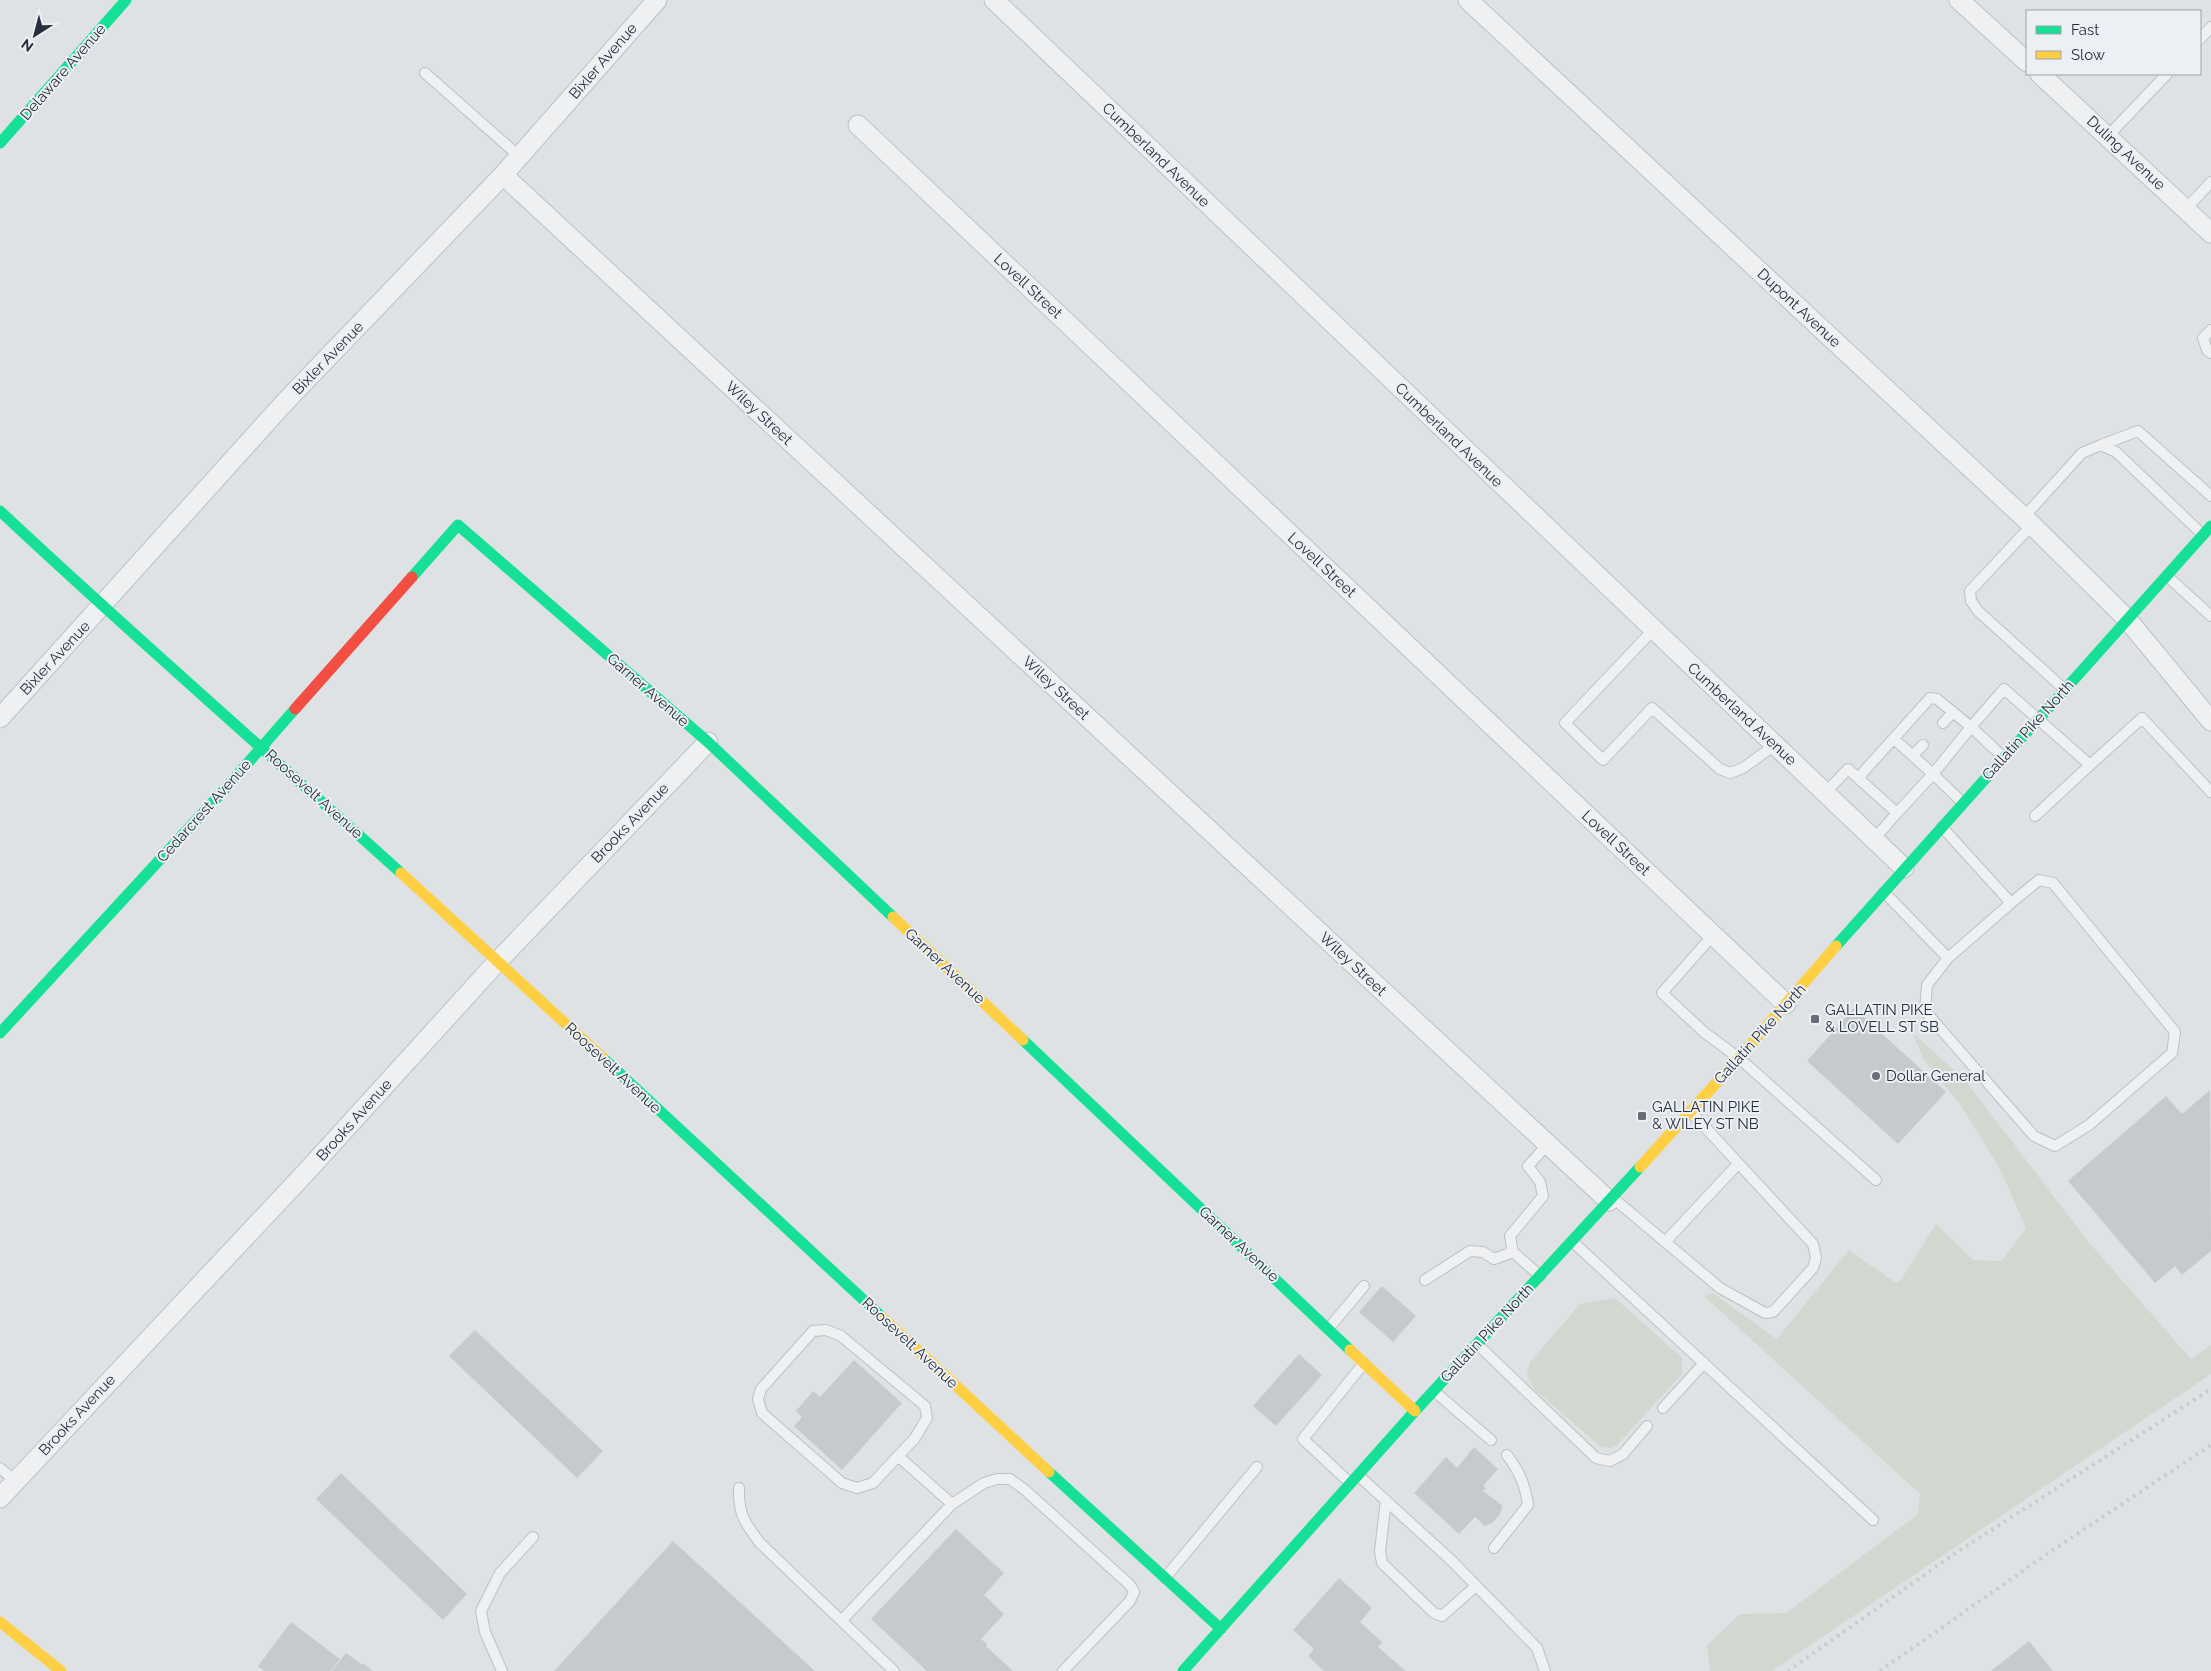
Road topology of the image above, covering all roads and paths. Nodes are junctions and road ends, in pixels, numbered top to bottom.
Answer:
1 (126, 0) edge
2 (657, 0) edge
3 (994, 0) edge
4 (1468, 0) edge
5 (1959, 0) edge
6 (2211, 27) edge
7 (2201, 37) edge
8 (2026, 61) edge
9 (425, 73) dead end
10 (2041, 75) edge
11 (2166, 75) edge
12 (858, 125) dead end
13 (2108, 136) junction
14 (0, 143) edge
15 (520, 156) junction
16 (503, 175) junction
17 (2211, 182) edge
18 (2186, 210) junction
19 (2211, 233) edge
20 (2211, 330) edge
21 (2211, 354) edge
22 (2101, 445) junction
23 (2211, 496) edge
24 (0, 511) edge
25 (2027, 521) junction
26 (2211, 526) edge
27 (464, 531) joint
28 (2203, 535) junction
29 (2166, 576) junction
30 (102, 607) junction
31 (2211, 616) edge
32 (2127, 619) junction
33 (1653, 630) junction
34 (2065, 690) junction
35 (1953, 712) junction
36 (0, 718) edge
37 (2038, 719) junction
38 (2211, 721) edge
39 (1943, 723) dead end
40 (1971, 727) junction
41 (1894, 739) junction
42 (708, 742) junction
43 (1775, 745) junction
44 (1923, 745) dead end
45 (262, 747) junction
46 (1913, 755) junction
47 (2004, 758) junction
48 (2090, 765) junction
49 (1933, 774) junction
50 (1858, 778) junction
51 (1825, 792) junction
52 (2211, 792) edge
53 (1963, 803) junction
54 (1897, 813) junction
55 (2035, 816) dead end
56 (1942, 827) junction
57 (1874, 839) junction
58 (1904, 868) junction
59 (1884, 892) junction
60 (2011, 903) junction
61 (1713, 935) junction
62 (1948, 958) junction
63 (498, 961) junction
64 (1786, 1004) junction
65 (0, 1033) edge
66 (1739, 1058) junction
67 (1690, 1112) junction
68 (1548, 1144) junction
69 (1738, 1164) junction
70 (1876, 1180) dead end
71 (1611, 1200) junction
72 (1572, 1242) junction
73 (1665, 1242) junction
74 (1513, 1252) junction
75 (1540, 1276) junction
76 (1425, 1280) dead end
77 (1364, 1286) dead end
78 (1328, 1329) junction
79 (1477, 1345) junction
80 (1364, 1363) junction
81 (1704, 1363) junction
82 (1434, 1392) junction
83 (1663, 1408) dead end
84 (1415, 1411) junction
85 (1647, 1426) dead end
86 (1491, 1440) dead end
87 (1507, 1455) dead end
88 (898, 1456) junction
89 (1257, 1467) dead end
90 (0, 1468) edge
91 (1355, 1480) junction
92 (15, 1481) junction
93 (739, 1488) dead end
94 (0, 1498) edge
95 (1386, 1500) junction
96 (952, 1504) junction
97 (1873, 1520) dead end
98 (533, 1537) dead end
99 (1494, 1548) dead end
100 (1164, 1579) junction
101 (1476, 1586) junction
102 (842, 1620) junction
103 (0, 1622) edge
104 (1221, 1629) junction
105 (1185, 1670) edge
106 (61, 1671) edge
107 (502, 1671) edge
108 (894, 1671) edge
109 (1063, 1671) edge
110 (1545, 1671) edge

1 - 14 street, Delaware Avenue
2 - 15 street, Bixler Avenue
3 - 33 street, Cumberland Avenue
4 - 25 street, Dupont Avenue
5 - 8 street
6 - 7 lane
9 - 15 lane
10 - 13 street, Duling Avenue
11 - 13 lane
12 - 61 street, Lovell Street
13 - 18 street, Duling Avenue
15 - 16 street, Bixler Avenue
16 - 30 street, Bixler Avenue
16 - 68 street, Wiley Street
17 - 18 lane
18 - 19 street, Duling Avenue
20 - 21 lane
22 - 23 lane
22 - 25 lane
22 - 28 lane
24 - 30 street, Roosevelt Avenue
25 - 32 street, Dupont Avenue
25 - 34 lane
26 - 28 street, Gallatin Pike North
27 - 42 street, Garner Avenue
27 - 45 street, Cedarcrest Avenue
28 - 29 street, Gallatin Pike North
29 - 31 lane
29 - 32 street, Gallatin Pike North
30 - 36 street, Bixler Avenue
30 - 45 street, Roosevelt Avenue
32 - 34 street, Gallatin Pike North
32 - 38 street, Dupont Avenue
33 - 43 street, Cumberland Avenue
33 - 43 lane
34 - 37 street, Gallatin Pike North
35 - 39 lane
35 - 40 lane
35 - 41 lane
37 - 40 lane
37 - 47 street, Gallatin Pike North
37 - 48 lane
40 - 47 lane
40 - 49 lane
41 - 46 lane
41 - 50 lane
42 - 63 street, Brooks Avenue
42 - 78 street, Garner Avenue
43 - 51 street, Cumberland Avenue
44 - 46 lane
45 - 63 street, Roosevelt Avenue
45 - 65 street, Cedarcrest Avenue
46 - 49 lane
47 - 53 street, Gallatin Pike North
48 - 52 lane
48 - 55 lane
49 - 53 lane
49 - 54 lane
50 - 51 lane
50 - 54 lane
51 - 57 street, Cumberland Avenue
53 - 56 street, Gallatin Pike North
54 - 57 lane
56 - 58 street, Gallatin Pike North
56 - 60 lane
57 - 58 street, Cumberland Avenue
58 - 59 street, Gallatin Pike North
59 - 62 lane
59 - 64 street, Gallatin Pike North
60 - 62 lane
60 - 62 lane
61 - 64 street, Lovell Street
61 - 66 lane
63 - 92 street, Brooks Avenue
63 - 100 street, Roosevelt Avenue
64 - 66 street, Gallatin Pike North
66 - 67 street, Gallatin Pike North
66 - 70 lane
67 - 69 lane
67 - 71 street, Gallatin Pike North
68 - 71 street, Wiley Street
68 - 74 lane
69 - 73 lane
69 - 73 lane
71 - 72 street, Gallatin Pike North
71 - 73 lane
72 - 75 street, Gallatin Pike North
72 - 81 lane
74 - 75 lane
74 - 76 lane
75 - 79 street, Gallatin Pike North
77 - 78 lane
78 - 80 street, Garner Avenue
79 - 82 street, Gallatin Pike North
79 - 85 lane
80 - 84 street, Garner Avenue
80 - 91 lane
81 - 83 lane
81 - 97 lane
82 - 84 street, Gallatin Pike North
82 - 86 lane
84 - 91 street, Gallatin Pike North
87 - 99 lane
88 - 88 lane
88 - 96 lane
89 - 100 lane
90 - 92 lane
91 - 95 lane
91 - 104 street, Gallatin Pike North
92 - 94 street, Brooks Avenue
93 - 102 lane
95 - 101 lane
95 - 101 lane
96 - 102 lane
96 - 109 lane
98 - 107 lane
100 - 104 street, Roosevelt Avenue
101 - 110 lane
102 - 108 lane
103 - 106 street
104 - 105 street, Gallatin Pike North

